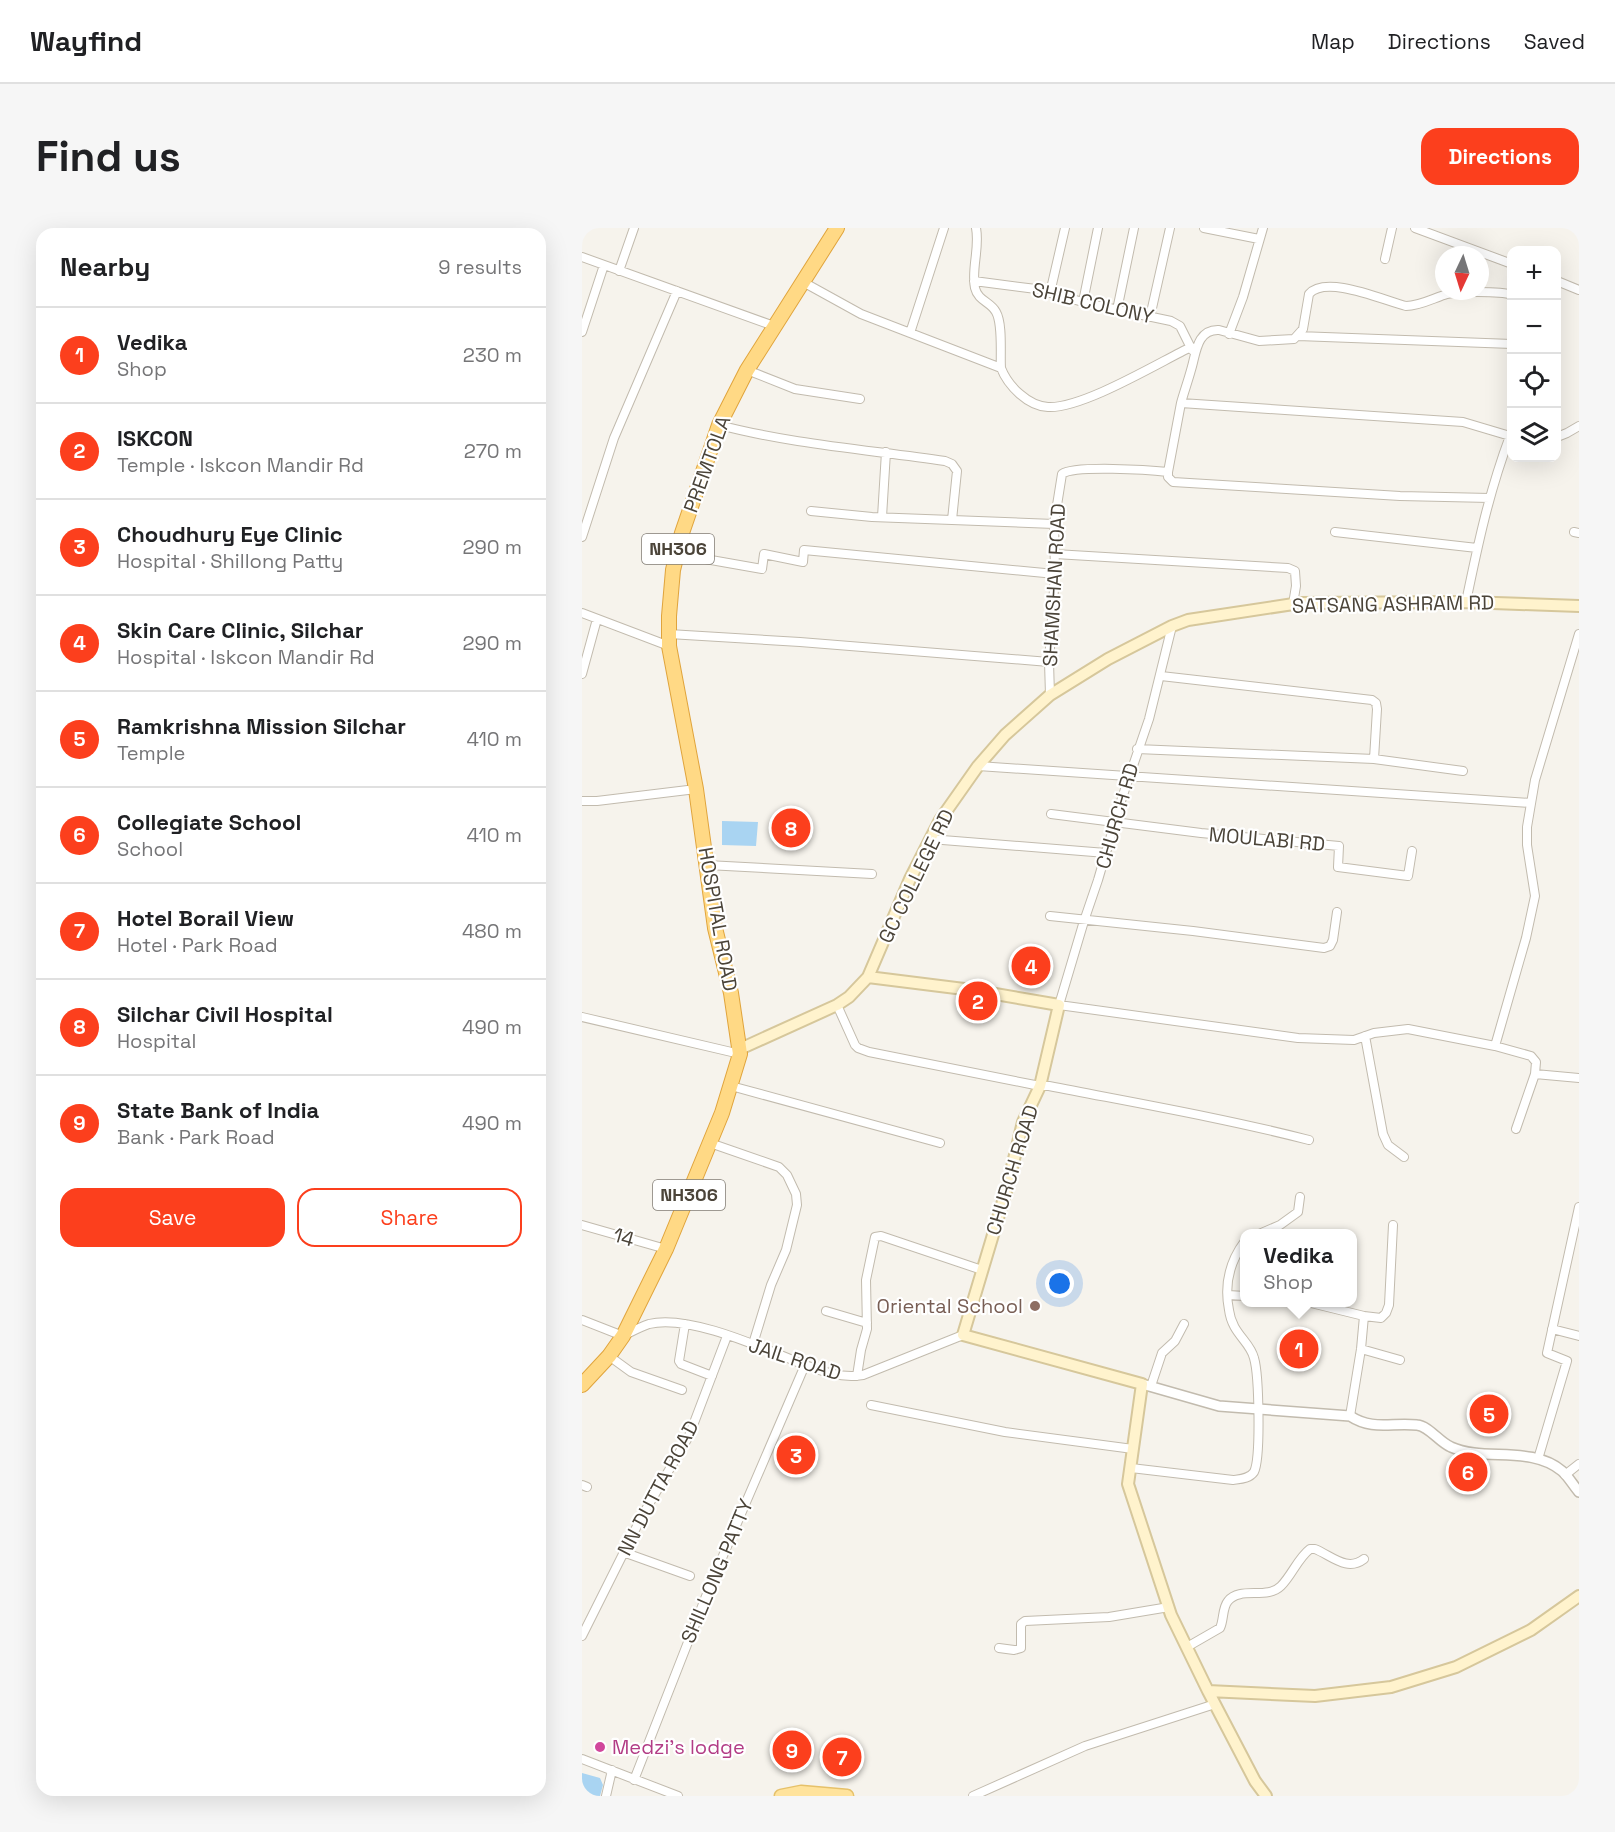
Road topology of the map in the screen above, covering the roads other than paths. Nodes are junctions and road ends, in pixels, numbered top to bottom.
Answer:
1 (634, 228) edge
2 (837, 228) edge
3 (944, 228) edge
4 (976, 228) edge
5 (1065, 228) edge
6 (1098, 228) edge
7 (1134, 228) edge
8 (1170, 228) edge
9 (1204, 228) edge
10 (1263, 228) edge
11 (1392, 228) edge
12 (1415, 228) edge
13 (1259, 239) junction
14 (582, 257) edge
15 (1385, 259) dead end
16 (1507, 262) edge
17 (604, 266) junction
18 (620, 271) junction
19 (803, 282) junction
20 (977, 282) junction
21 (1561, 283) edge
22 (1579, 290) edge
23 (677, 291) junction
24 (1050, 293) junction
25 (1507, 294) edge
26 (1083, 302) junction
27 (1117, 310) junction
28 (1150, 317) junction
29 (774, 326) junction
30 (1231, 331) junction
31 (582, 332) edge
32 (910, 333) junction
33 (1298, 336) junction
34 (1507, 344) edge
35 (1191, 347) junction
36 (1001, 368) junction
37 (747, 370) junction
38 (860, 399) dead end
39 (1181, 403) junction
40 (719, 424) junction
41 (1579, 426) edge
42 (1507, 432) edge
43 (1561, 435) edge
44 (1507, 443) edge
45 (886, 452) junction
46 (1168, 472) junction
47 (1490, 498) junction
48 (811, 511) dead end
49 (882, 517) junction
50 (952, 520) junction
51 (1054, 524) junction
52 (1335, 532) dead end
53 (582, 537) edge
54 (1477, 548) junction
55 (676, 554) junction
56 (1055, 554) junction
57 (1055, 574) junction
58 (1466, 602) junction
59 (1293, 604) junction
60 (1579, 606) edge
61 (582, 613) edge
62 (597, 618) junction
63 (1172, 626) junction
64 (1579, 634) edge
65 (669, 640) junction
66 (1049, 662) junction
67 (582, 674) edge
68 (1161, 676) junction
69 (1050, 695) junction
70 (1137, 749) junction
71 (1374, 759) junction
72 (978, 766) junction
73 (1463, 771) dead end
74 (1129, 775) junction
75 (696, 789) junction
76 (582, 801) edge
77 (1531, 802) junction
78 (1051, 814) dead end
79 (1114, 823) junction
80 (930, 839) junction
81 (1412, 851) dead end
82 (1106, 853) junction
83 (707, 865) junction
84 (872, 874) dead end
85 (1337, 912) dead end
86 (1050, 916) dead end
87 (1084, 921) junction
88 (868, 977) junction
89 (837, 1005) junction
90 (1059, 1005) junction
91 (582, 1017) edge
92 (1365, 1036) junction
93 (1495, 1046) junction
94 (740, 1052) junction
95 (1535, 1074) junction
96 (1579, 1078) edge
97 (731, 1086) junction
98 (1040, 1086) junction
99 (1516, 1129) dead end
100 (1309, 1140) dead end
101 (710, 1143) junction
102 (940, 1143) dead end
103 (1404, 1156) dead end
104 (1300, 1197) dead end
105 (1579, 1207) edge
106 (1394, 1225) dead end
107 (582, 1226) edge
108 (1270, 1229) edge
109 (1240, 1249) edge
110 (666, 1250) junction
111 (982, 1270) junction
112 (1228, 1295) junction
113 (1240, 1296) edge
114 (1328, 1307) edge
115 (826, 1311) dead end
116 (1364, 1316) junction
117 (582, 1320) edge
118 (867, 1323) junction
119 (685, 1324) junction
120 (1184, 1324) dead end
121 (1552, 1329) junction
122 (963, 1335) junction
123 (623, 1336) junction
124 (727, 1336) junction
125 (1579, 1336) edge
126 (753, 1344) junction
127 (1361, 1349) junction
128 (609, 1356) junction
129 (1400, 1360) dead end
130 (805, 1365) junction
131 (712, 1376) junction
132 (857, 1376) junction
133 (582, 1385) edge
134 (1147, 1385) junction
135 (682, 1390) dead end
136 (871, 1405) dead end
137 (1257, 1409) junction
138 (1350, 1416) junction
139 (1133, 1449) junction
140 (1538, 1459) junction
141 (1579, 1464) edge
142 (1131, 1468) junction
143 (1565, 1475) junction
144 (1577, 1486) edge
145 (623, 1552) junction
146 (1364, 1559) dead end
147 (690, 1576) dead end
148 (1579, 1596) edge
149 (1169, 1607) junction
150 (582, 1636) edge
151 (1187, 1647) junction
152 (999, 1648) dead end
153 (1208, 1691) junction
154 (1215, 1704) junction
155 (582, 1758) edge
156 (612, 1770) junction
157 (634, 1780) junction
158 (606, 1796) edge
159 (678, 1796) edge
160 (781, 1796) edge
161 (847, 1796) edge
162 (973, 1796) edge
163 (1266, 1796) edge

1 - 18 street
2 - 19 highway, NH306
3 - 32 street
4 - 20 street
5 - 24 street
6 - 26 street
7 - 27 street
8 - 28 street
9 - 13 street
10 - 13 street
11 - 15 street
12 - 16 street
13 - 30 street
14 - 17 street
17 - 18 street
17 - 31 street
18 - 23 street
19 - 29 highway, NH306
19 - 32 street
20 - 24 street, SHIB COLONY
20 - 36 street
21 - 22 street
23 - 29 street
23 - 53 street
24 - 26 street, SHIB COLONY
25 - 33 street
26 - 27 street, SHIB COLONY
27 - 28 street, SHIB COLONY
28 - 35 street, SHIB COLONY
29 - 37 highway, PREMTOLA / NH306
30 - 33 street
30 - 35 street
32 - 36 street
33 - 34 street
35 - 36 street
35 - 39 street
37 - 38 street
37 - 40 highway, PREMTOLA / NH306
39 - 42 street
39 - 46 street
40 - 45 street
40 - 55 highway, PREMTOLA / NH306
41 - 43 street
44 - 47 street
45 - 49 street
45 - 50 street
46 - 47 street
46 - 51 street, SHAMSHAN ROAD
47 - 54 street
48 - 49 street
49 - 50 street
50 - 51 street
51 - 56 street, SHAMSHAN ROAD
52 - 54 street
54 - 58 street
55 - 57 street
55 - 65 highway, PREMTOLA / NH306
56 - 57 street, SHAMSHAN ROAD
56 - 59 street
57 - 66 street, SHAMSHAN ROAD
58 - 59 main road, SATSANG ASHRAM RD
58 - 60 main road, SATSANG ASHRAM RD
59 - 63 main road, SATSANG ASHRAM RD
61 - 62 street
62 - 65 street
62 - 67 street
63 - 68 street, CHURCH RD
63 - 69 main road, GC COLLEGE RD
64 - 77 street
65 - 66 street
65 - 75 highway, PREMTOLA / NH306
66 - 69 street, SHAMSHAN ROAD
68 - 70 street, CHURCH RD
68 - 71 street
69 - 72 main road, GC COLLEGE RD
70 - 71 street
70 - 74 street, CHURCH RD
71 - 73 street
72 - 74 street
72 - 80 main road, GC COLLEGE RD
74 - 77 street
74 - 79 street, CHURCH RD
75 - 76 street
75 - 83 highway, HOSPITAL ROAD / NH306
77 - 93 street
78 - 79 street
79 - 81 street, MOULABI RD
79 - 82 street, CHURCH RD
80 - 82 street
80 - 88 main road, GC COLLEGE RD
82 - 87 street, CHURCH RD
83 - 84 street
83 - 94 highway, HOSPITAL ROAD / NH306
85 - 87 street
86 - 87 street
87 - 90 street, CHURCH RD
88 - 89 main road, GC COLLEGE RD
88 - 90 main road
89 - 94 main road, GC COLLEGE RD
89 - 98 street
90 - 92 street
90 - 98 main road, CHURCH ROAD
91 - 94 street
92 - 93 street
92 - 103 street
93 - 95 street
94 - 97 highway, NH306
95 - 96 street
95 - 99 street
97 - 101 highway, NH306
97 - 102 street
98 - 100 street
98 - 111 main road, CHURCH ROAD
101 - 110 highway, NH306
101 - 126 street
104 - 108 street
105 - 121 street
106 - 116 street
107 - 110 street, 14
109 - 112 street
110 - 123 highway, NH306
111 - 118 street
111 - 122 main road, CHURCH ROAD
112 - 113 street
112 - 137 street
114 - 116 street
115 - 118 street
116 - 127 street
117 - 123 street
118 - 132 street
119 - 123 street, JAIL ROAD
119 - 124 street, JAIL ROAD
119 - 131 street
120 - 134 street
121 - 125 street
121 - 140 street
122 - 132 street, JAIL ROAD
122 - 134 main road
123 - 128 highway, NH306
124 - 126 street, JAIL ROAD
124 - 131 street, NN DUTTA ROAD
126 - 130 street, JAIL ROAD
127 - 129 street
127 - 138 street
128 - 133 highway, NH306
128 - 135 street
130 - 132 street, JAIL ROAD
130 - 157 street, SHILLONG PATTY
131 - 145 street, NN DUTTA ROAD
134 - 137 street
134 - 139 main road
136 - 139 street
137 - 138 street
137 - 142 street
138 - 140 street
139 - 142 main road
140 - 143 street
141 - 143 street
142 - 149 main road
143 - 144 street
145 - 147 street
145 - 150 street, NN DUTTA ROAD
146 - 151 street
148 - 153 main road
149 - 151 main road
149 - 152 street
151 - 153 main road
153 - 154 main road
154 - 162 street
154 - 163 main road
155 - 156 street
156 - 157 street
156 - 158 street
157 - 159 street
160 - 161 main road

